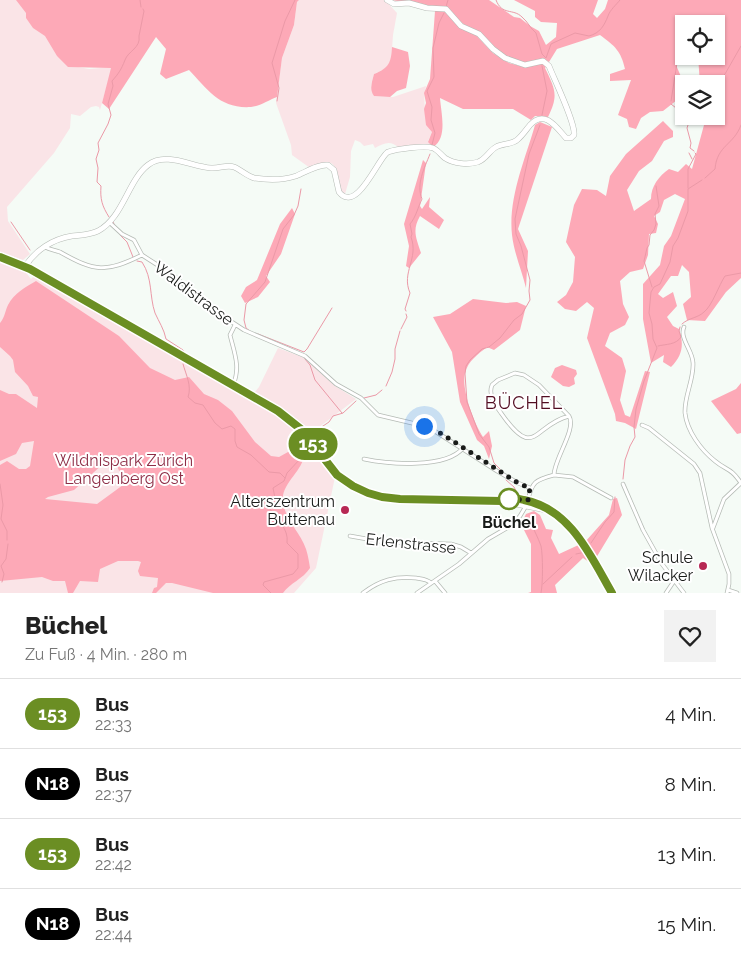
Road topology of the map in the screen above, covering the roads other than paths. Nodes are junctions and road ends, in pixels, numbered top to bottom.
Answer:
1 (387, 0) edge
2 (109, 222) junction
3 (45, 247) junction
4 (142, 255) junction
5 (0, 257) edge
6 (26, 267) junction
7 (235, 325) junction
8 (684, 327) dead end
9 (233, 385) junction
10 (569, 416) junction
11 (642, 425) dead end
12 (463, 448) junction
13 (364, 459) dead end
14 (554, 475) junction
15 (741, 483) edge
16 (623, 484) dead end
17 (530, 488) junction
18 (611, 498) dead end
19 (527, 503) junction
20 (712, 528) junction
21 (350, 536) dead end
22 (471, 554) junction
23 (435, 581) junction
24 (674, 581) junction
25 (431, 583) junction
26 (728, 591) edge
27 (363, 593) edge
28 (417, 593) edge
29 (445, 593) edge
30 (612, 593) edge
31 (666, 593) edge
32 (684, 593) edge
33 (737, 593) edge

1 - 2 street
2 - 3 street
2 - 4 street, Waldistrasse
3 - 4 street, Waldistrasse
3 - 6 street
4 - 7 street, Waldistrasse
5 - 6 street
6 - 9 street
7 - 9 street
7 - 12 street, Waldistrasse
8 - 15 street
9 - 19 street
10 - 10 street
10 - 14 street
11 - 20 street
12 - 13 street
12 - 17 street, Waldistrasse
14 - 17 street
14 - 18 street
15 - 20 street
16 - 24 street
17 - 19 street
19 - 22 street
19 - 30 street
20 - 26 street
21 - 22 street, Erlenstrasse
22 - 23 street
23 - 25 street
23 - 29 street
24 - 31 street
24 - 32 street
25 - 27 street
25 - 28 street
26 - 33 street

